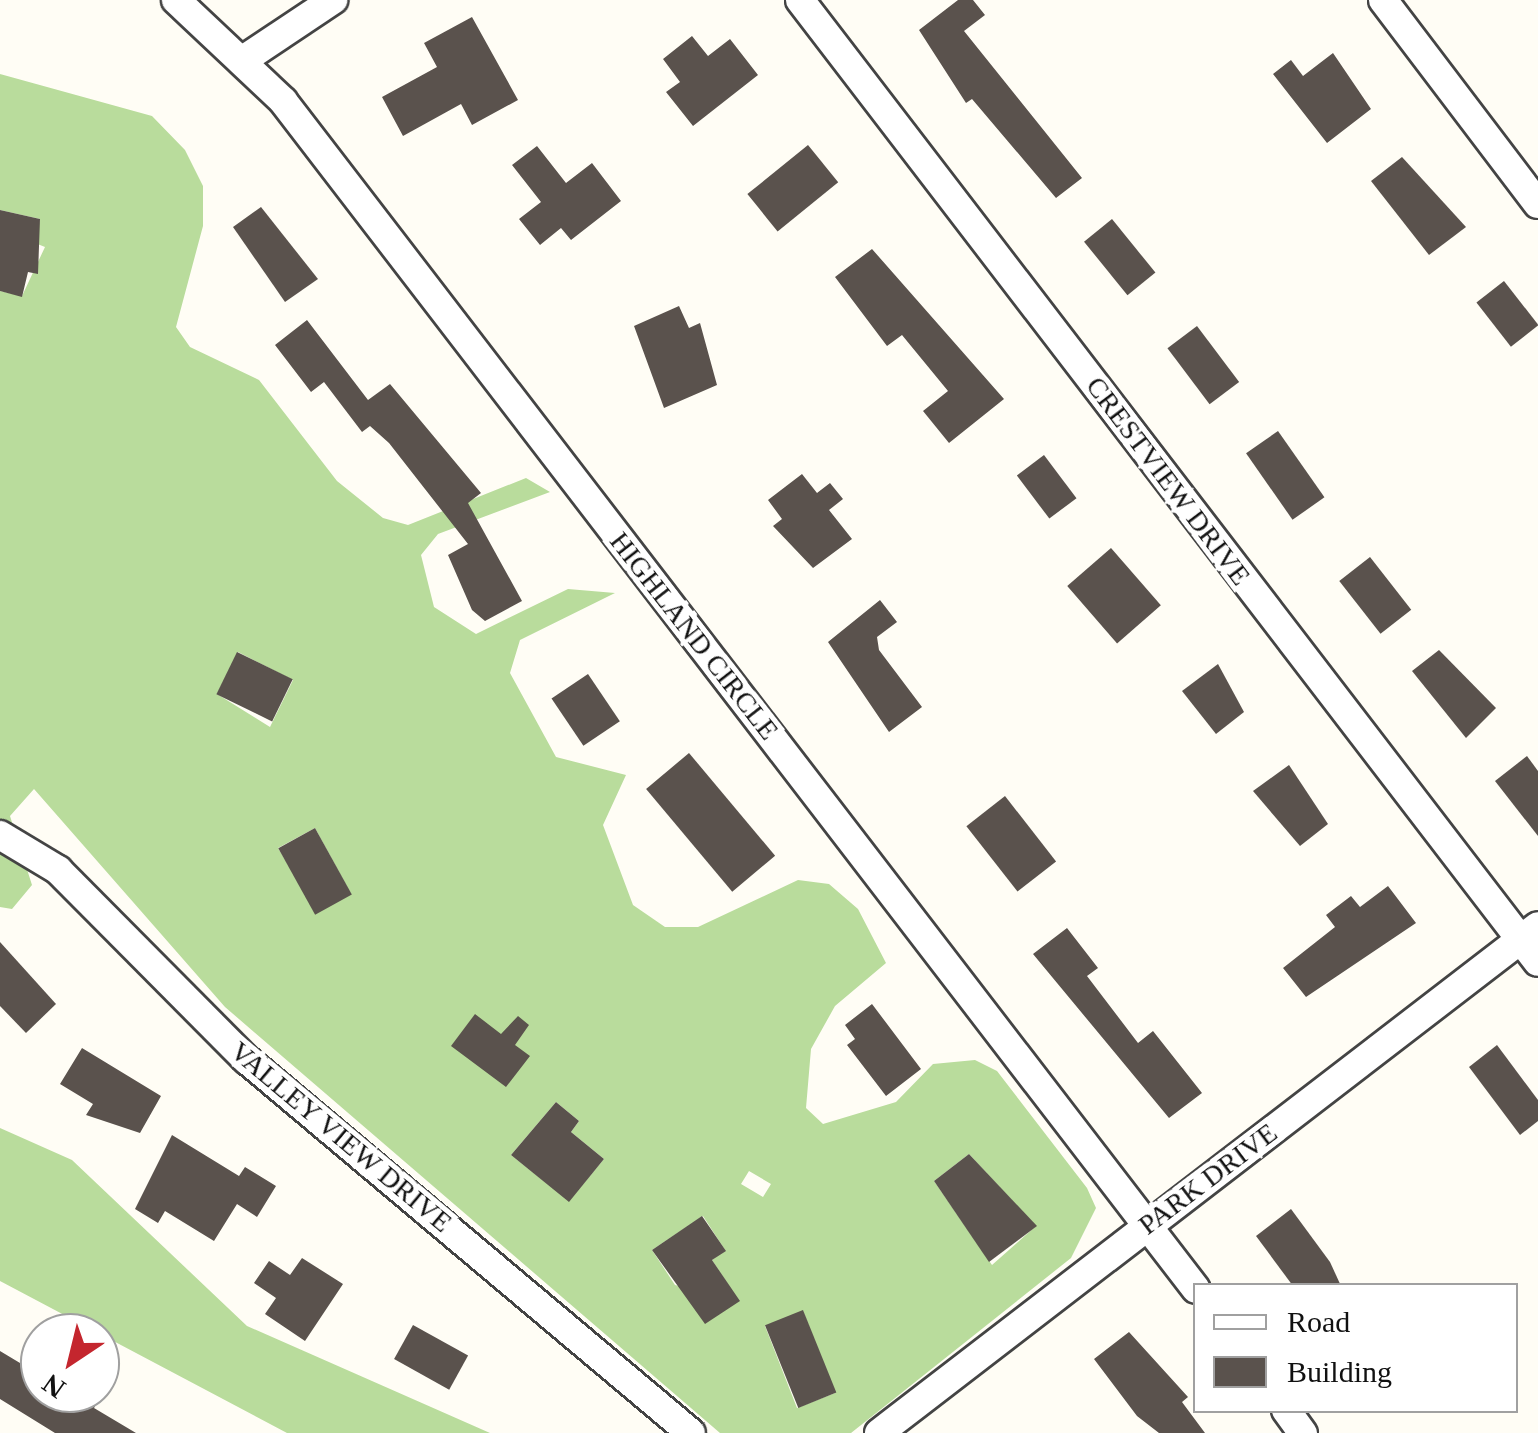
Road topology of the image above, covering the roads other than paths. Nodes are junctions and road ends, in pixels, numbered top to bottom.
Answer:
1 (176, 0) edge
2 (333, 0) edge
3 (800, 0) edge
4 (1383, 0) edge
5 (246, 58) junction
6 (1538, 204) edge
7 (0, 835) edge
8 (1532, 942) edge
9 (1148, 1225) junction
10 (1193, 1285) edge
11 (692, 1433) edge
12 (879, 1433) edge

1 - 5 street, HIGHLAND CIRCLE
2 - 5 street
3 - 8 street, CRESTVIEW DRIVE
4 - 6 street
5 - 9 street, HIGHLAND CIRCLE
7 - 11 street, VALLEY VIEW DRIVE
8 - 9 street, PARK DRIVE
9 - 10 street, HIGHLAND CIRCLE
9 - 12 street, PARK DRIVE

